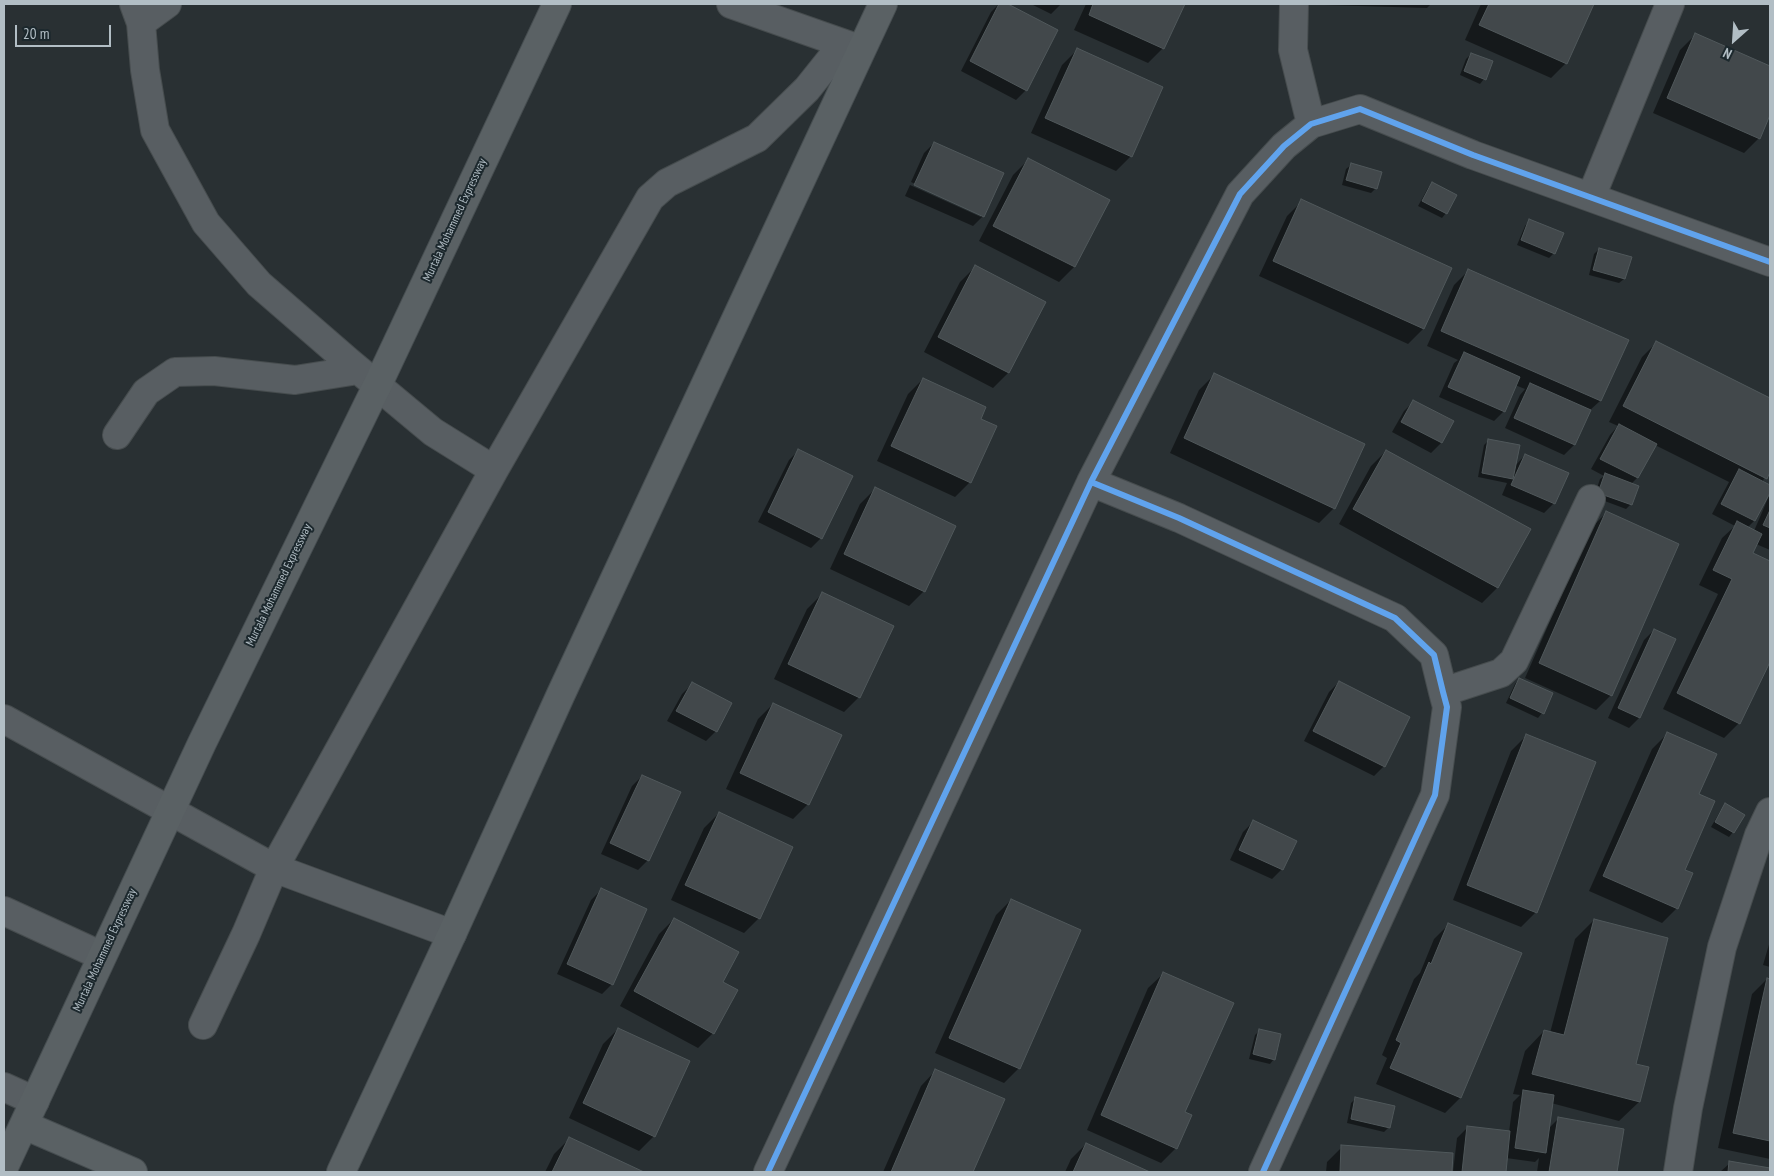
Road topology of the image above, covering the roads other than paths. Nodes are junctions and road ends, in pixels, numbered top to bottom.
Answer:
1 (167, 4) edge
2 (557, 4) edge
3 (883, 4) edge
4 (1294, 4) edge
5 (1670, 4) edge
6 (742, 5) edge
7 (137, 13) edge
8 (852, 47) junction
9 (1311, 124) junction
10 (1591, 197) junction
11 (1770, 262) edge
12 (368, 378) junction
13 (117, 435) dead end
14 (494, 470) junction
15 (1091, 482) junction
16 (1590, 498) dead end
17 (1443, 692) junction
18 (4, 720) edge
19 (170, 810) junction
20 (1770, 812) edge
21 (274, 868) junction
22 (4, 911) edge
23 (452, 934) junction
24 (102, 956) junction
25 (203, 1024) dead end
26 (4, 1088) edge
27 (29, 1113) junction
28 (4, 1167) edge
29 (134, 1172) edge
30 (341, 1172) edge
31 (768, 1172) edge
32 (1263, 1172) edge
33 (1678, 1172) edge

1 - 7 street
2 - 12 main road, Murtala Mohammed Expressway
3 - 8 main road
4 - 9 street
5 - 10 street
6 - 8 street
7 - 12 street
8 - 14 street
8 - 23 main road
9 - 10 street
9 - 15 street
10 - 11 street
12 - 13 street
12 - 14 street
12 - 19 main road, Murtala Mohammed Expressway
14 - 21 street
15 - 17 street
15 - 31 street
16 - 17 street
17 - 32 street
18 - 19 street
19 - 21 street
19 - 24 main road, Murtala Mohammed Expressway
20 - 33 street
21 - 23 street
21 - 25 street
22 - 24 street
23 - 30 main road
24 - 27 main road, Murtala Mohammed Expressway
26 - 27 street
27 - 28 main road, Murtala Mohammed Expressway
27 - 29 main road

